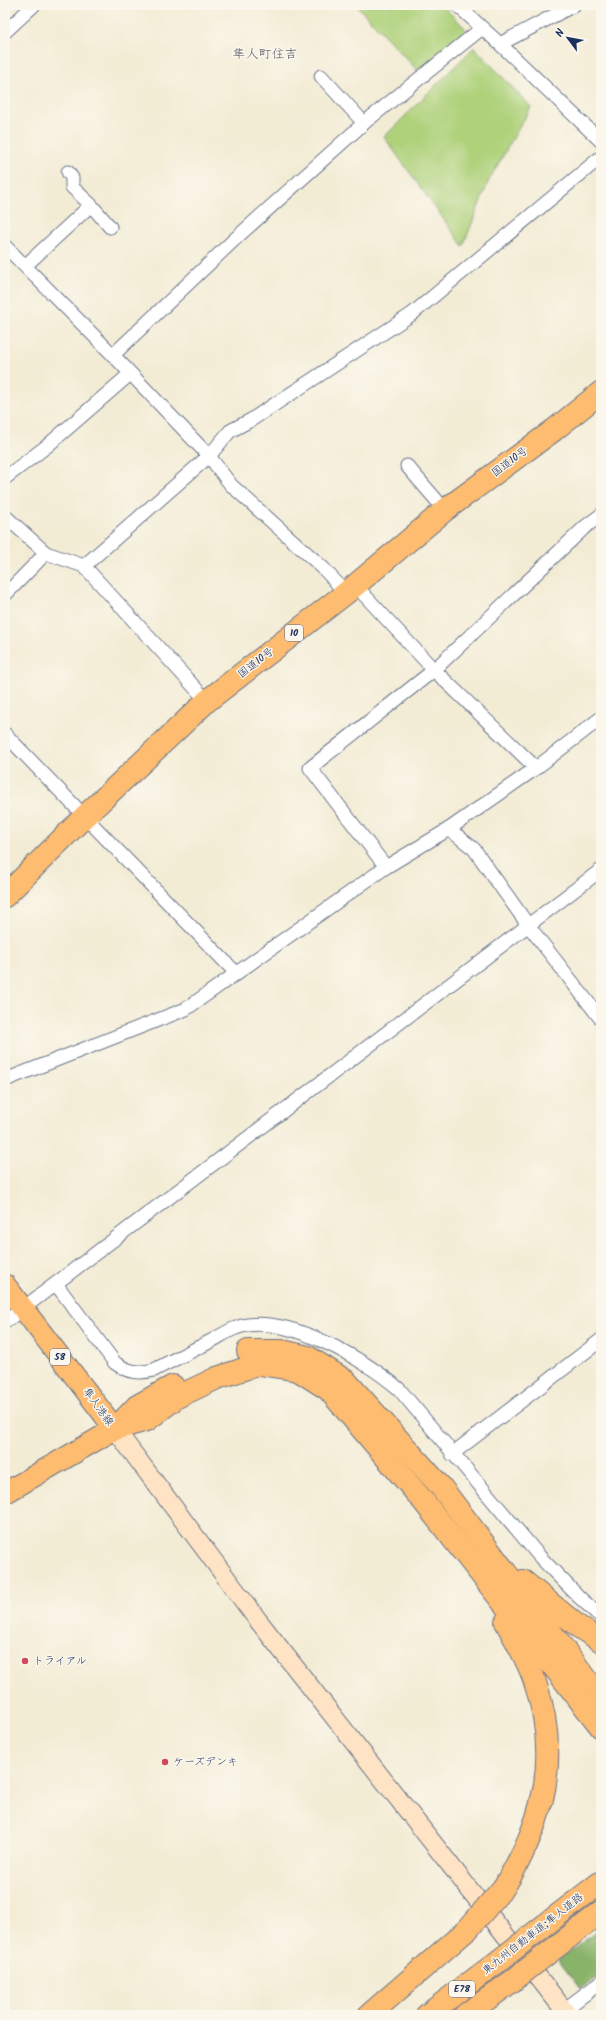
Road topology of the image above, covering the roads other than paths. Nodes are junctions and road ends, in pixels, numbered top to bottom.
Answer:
1 (34, 5) edge
2 (457, 5) edge
3 (574, 5) edge
4 (482, 29) junction
5 (5, 32) edge
6 (500, 44) junction
7 (321, 76) dead end
8 (364, 123) junction
9 (601, 142) edge
10 (601, 156) edge
11 (68, 172) dead end
12 (91, 205) junction
13 (110, 227) dead end
14 (5, 246) edge
15 (25, 266) junction
16 (113, 355) junction
17 (130, 374) junction
18 (601, 392) edge
19 (209, 456) junction
20 (407, 466) dead end
21 (5, 478) edge
22 (445, 510) junction
23 (601, 515) edge
24 (5, 516) edge
25 (46, 553) junction
26 (84, 566) junction
27 (350, 589) junction
28 (5, 596) edge
29 (434, 670) junction
30 (207, 701) junction
31 (601, 718) edge
32 (5, 734) edge
33 (536, 768) junction
34 (85, 816) junction
35 (449, 829) junction
36 (386, 867) junction
37 (601, 870) edge
38 (5, 896) edge
39 (528, 925) junction
40 (237, 974) junction
41 (601, 1018) edge
42 (5, 1080) edge
43 (56, 1284) junction
44 (5, 1285) edge
45 (23, 1308) junction
46 (5, 1322) edge
47 (601, 1340) edge
48 (115, 1429) junction
49 (452, 1454) junction
50 (5, 1493) edge
51 (486, 1563) junction
52 (601, 1616) edge
53 (601, 1641) edge
54 (601, 1698) edge
55 (601, 1727) edge
56 (601, 1882) edge
57 (601, 1912) edge
58 (601, 1982) edge
59 (566, 2013) edge
60 (369, 2015) edge
61 (427, 2015) edge
62 (465, 2015) edge

1 - 5 street
2 - 4 street
3 - 6 street
4 - 6 street
4 - 8 street
6 - 9 street
7 - 8 street
8 - 16 street
10 - 19 street
11 - 12 street
12 - 13 street
12 - 15 street
14 - 15 street
15 - 16 street
16 - 17 street
17 - 19 street
17 - 21 street
18 - 22 highway, 国道10号 / 10
19 - 26 street
19 - 27 street
20 - 22 street
22 - 27 highway, 国道10号 / 10
23 - 29 street
24 - 25 street
25 - 26 street
25 - 28 street
26 - 30 street
27 - 29 street
27 - 30 highway, 国道10号 / 10
29 - 33 street
29 - 36 street
30 - 34 highway, 国道10号 / 10
31 - 33 street
32 - 34 street
33 - 35 street
34 - 38 highway, 国道10号 / 10
34 - 40 street
35 - 36 street
35 - 39 street
36 - 40 street
37 - 39 street
39 - 41 street
39 - 43 street
40 - 42 street
43 - 45 street
43 - 49 street
44 - 45 main road, 隼人港線 / 58
45 - 46 street
45 - 48 main road, 隼人港線 / 58
47 - 49 street
48 - 50 main road, 隼人港線
48 - 51 highway
48 - 59 street
49 - 52 street
51 - 53 highway
51 - 54 highway
51 - 55 highway
51 - 60 highway, bridge
56 - 61 highway, 東九州自動車道;隼人道路 / E78, bridge
57 - 62 highway, E78, bridge
58 - 59 street

